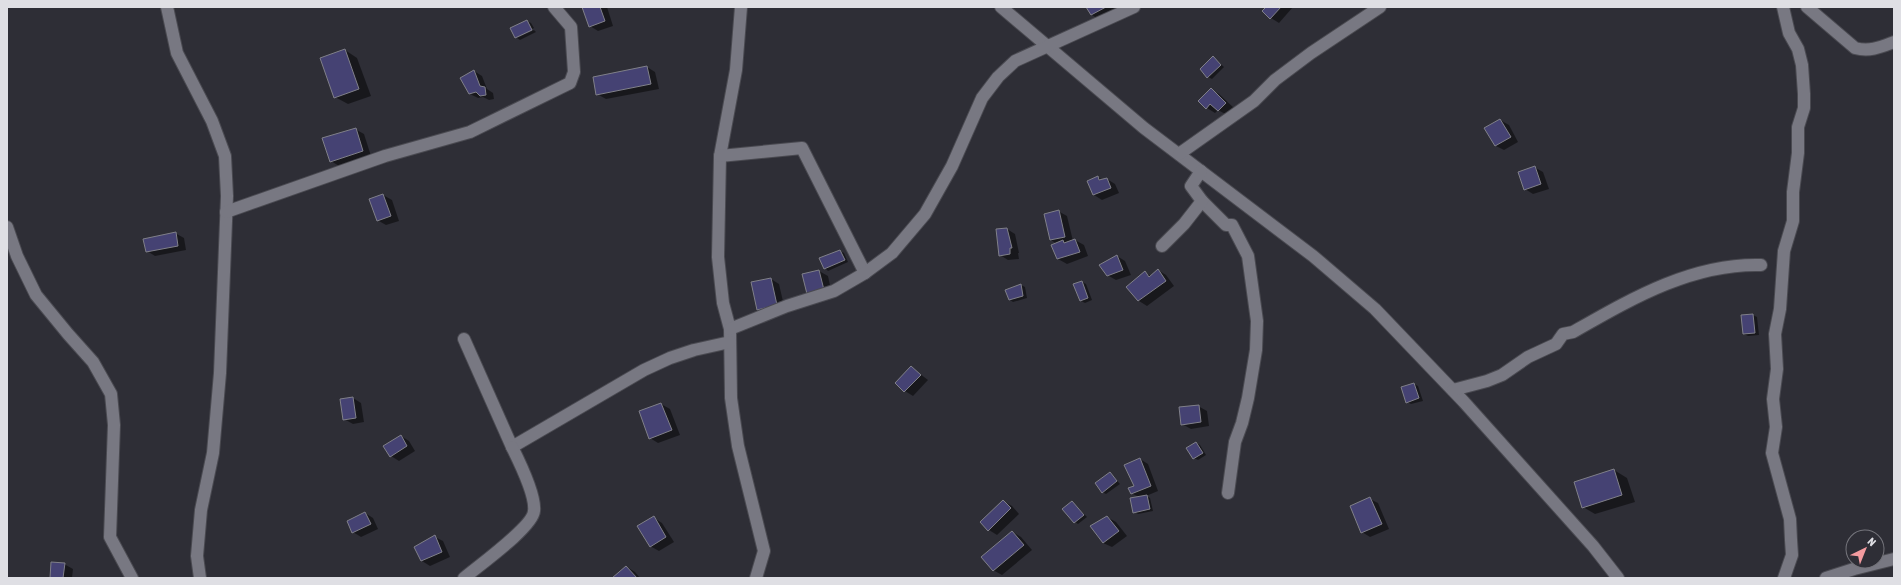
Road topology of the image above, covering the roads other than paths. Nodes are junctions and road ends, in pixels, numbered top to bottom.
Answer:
1 (166, 7) edge
2 (554, 7) edge
3 (741, 7) edge
4 (1001, 7) edge
5 (1134, 7) edge
6 (1380, 7) edge
7 (1783, 7) edge
8 (1807, 7) edge
9 (1894, 42) edge
10 (1048, 46) junction
11 (1179, 154) junction
12 (720, 156) junction
13 (1201, 171) junction
14 (1202, 201) junction
15 (226, 212) junction
16 (7, 227) edge
17 (1162, 246) dead end
18 (1761, 265) dead end
19 (865, 273) junction
20 (730, 329) junction
21 (464, 339) dead end
22 (730, 342) junction
23 (1453, 390) junction
24 (512, 447) junction
25 (1228, 493) dead end
26 (1893, 558) edge
27 (132, 578) edge
28 (200, 578) edge
29 (464, 578) edge
30 (756, 578) edge
31 (1618, 578) edge
32 (1784, 578) edge
33 (1826, 578) edge

1 - 15 street
2 - 15 street
3 - 12 street
4 - 10 street
5 - 10 street
6 - 11 street
7 - 32 street
8 - 9 street
10 - 11 street
10 - 19 street
11 - 13 street
12 - 19 street
12 - 20 street
13 - 14 street
13 - 23 street
14 - 17 street
14 - 25 street
15 - 28 street
16 - 27 street
18 - 23 street
19 - 20 street
20 - 22 street
21 - 24 street
22 - 24 street
22 - 30 street
23 - 31 street
24 - 29 street
26 - 33 street

